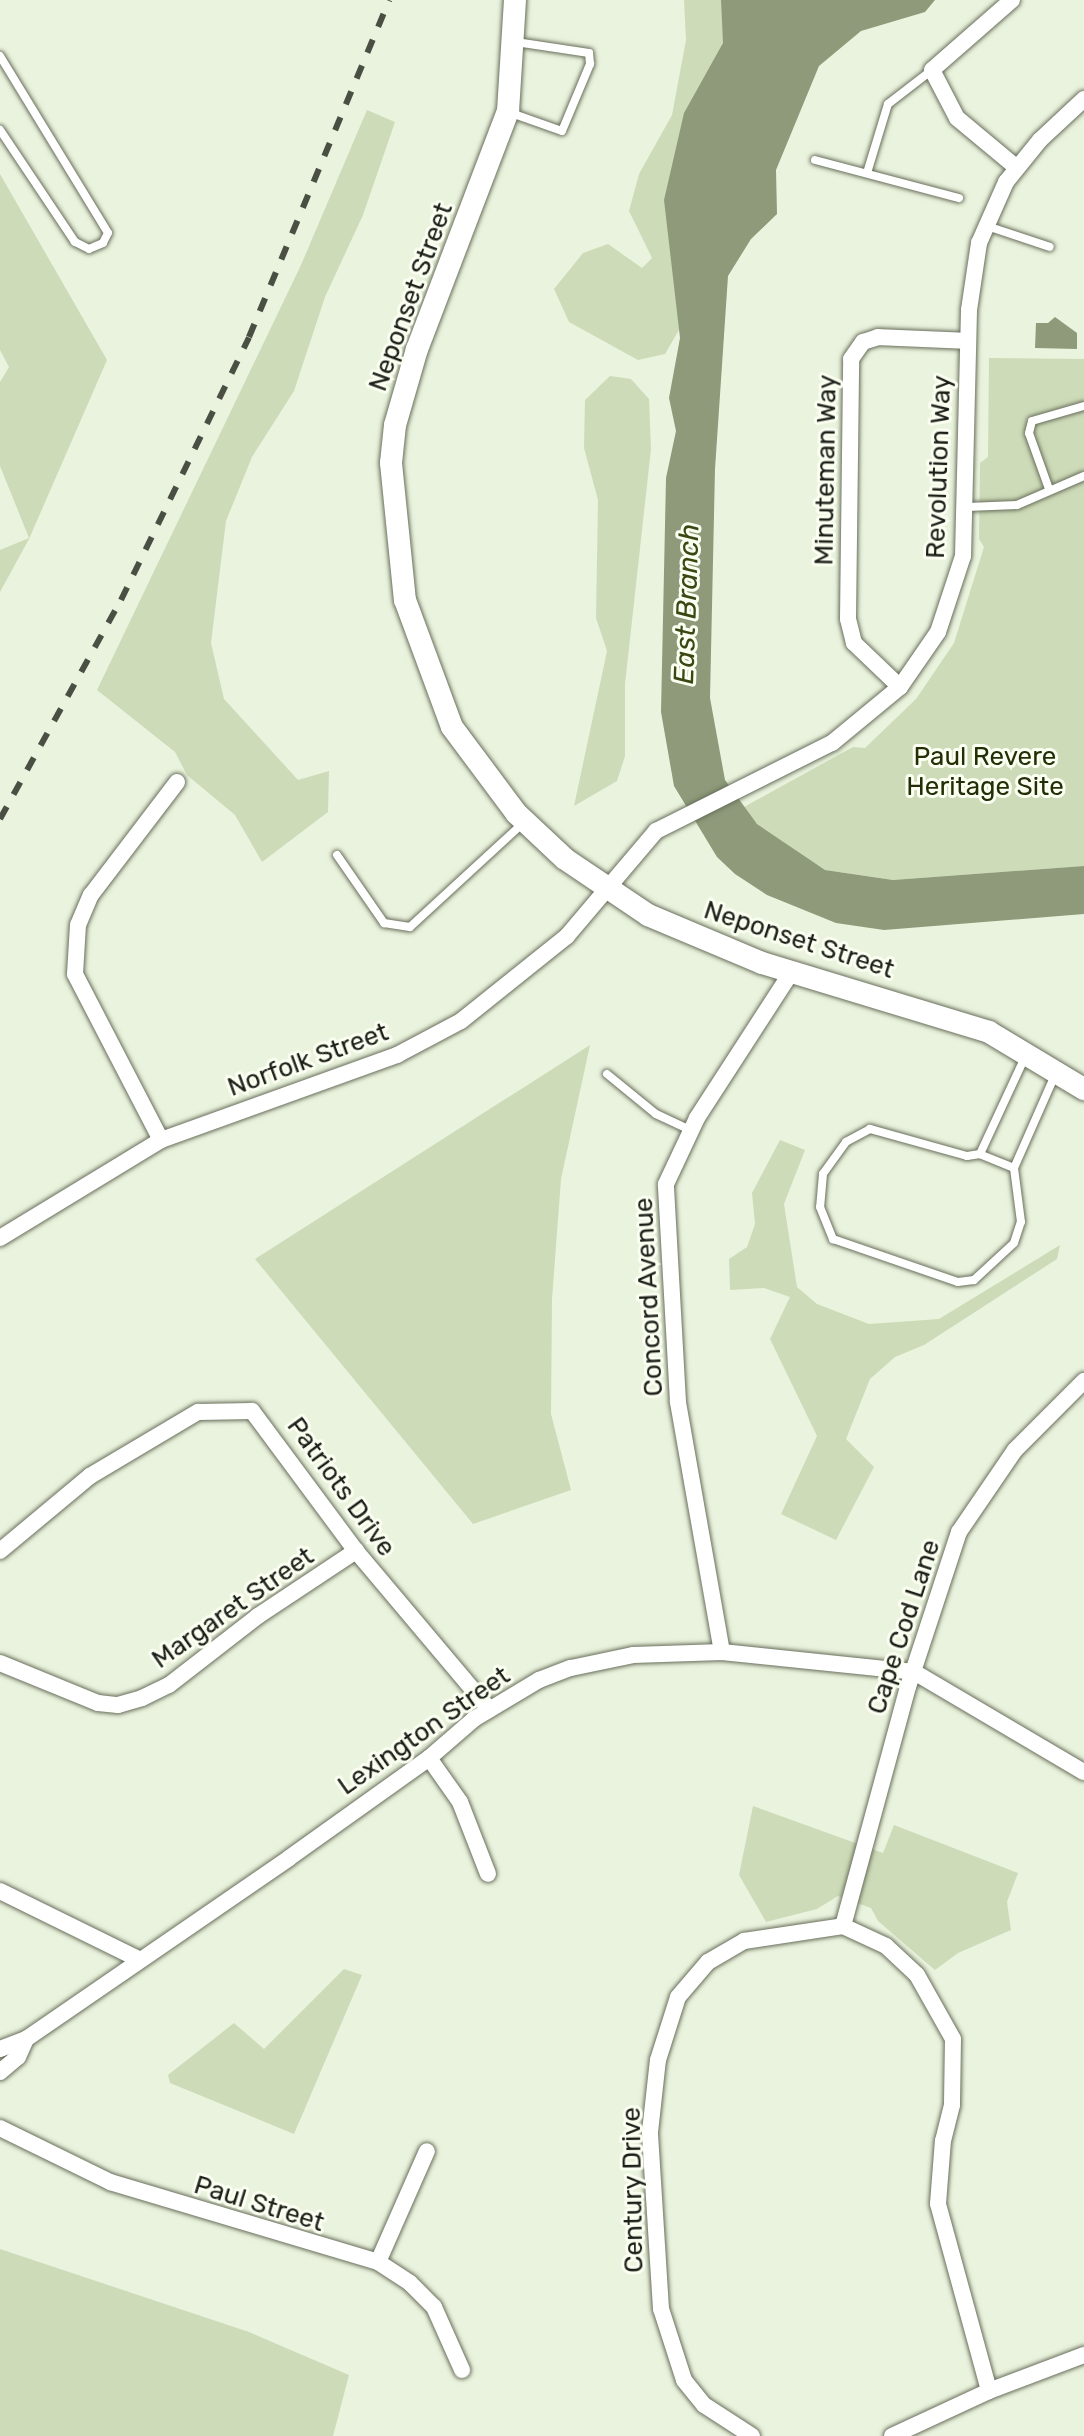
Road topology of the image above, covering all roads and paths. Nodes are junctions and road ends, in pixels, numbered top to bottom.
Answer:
1 (515, 0) edge
2 (1012, 0) edge
3 (516, 42) junction
4 (0, 58) edge
5 (932, 70) junction
6 (1084, 99) edge
7 (508, 111) junction
8 (0, 130) edge
9 (815, 160) dead end
10 (1017, 168) junction
11 (867, 173) junction
12 (959, 198) dead end
13 (986, 226) junction
14 (1050, 247) dead end
15 (968, 341) junction
16 (1084, 406) edge
17 (1084, 476) edge
18 (1049, 489) junction
19 (967, 507) junction
20 (900, 687) junction
21 (177, 782) dead end
22 (525, 822) junction
23 (337, 855) dead end
24 (605, 890) junction
25 (792, 971) junction
26 (1026, 1054) junction
27 (1057, 1070) junction
28 (607, 1074) dead end
29 (1084, 1089) edge
30 (690, 1130) junction
31 (161, 1140) junction
32 (980, 1154) junction
33 (1014, 1168) junction
34 (0, 1238) edge
35 (1084, 1381) edge
36 (0, 1551) edge
37 (356, 1551) junction
38 (722, 1652) junction
39 (0, 1663) edge
40 (914, 1672) junction
41 (489, 1709) junction
42 (429, 1758) junction
43 (1084, 1772) edge
44 (488, 1874) dead end
45 (0, 1891) edge
46 (843, 1926) junction
47 (138, 1959) junction
48 (26, 2039) junction
49 (0, 2049) edge
50 (0, 2072) edge
51 (0, 2128) edge
52 (427, 2151) dead end
53 (378, 2262) junction
54 (1084, 2355) edge
55 (462, 2370) dead end
56 (989, 2391) junction
57 (752, 2436) edge
58 (892, 2436) edge

1 - 3 main road, Neponset Street
2 - 5 street
3 - 7 main road, Neponset Street
3 - 7 lane
4 - 8 lane
5 - 10 street
5 - 11 lane
6 - 10 street, Revolution Way
7 - 22 main road, Neponset Street
9 - 11 lane
10 - 13 street, Revolution Way
11 - 12 lane
13 - 14 lane
13 - 15 street, Revolution Way
15 - 19 street, Revolution Way
15 - 20 street, Minuteman Way
16 - 18 lane
17 - 18 lane
18 - 19 lane
19 - 20 street, Revolution Way
20 - 24 street, Revolution Way
21 - 31 street
22 - 23 lane
22 - 24 main road, Neponset Street
24 - 25 main road, Neponset Street
24 - 31 street, Norfolk Street
25 - 26 main road, Neponset Street
25 - 30 street, Concord Avenue
26 - 27 main road, Neponset Street
26 - 32 lane
27 - 29 main road, Neponset Street
27 - 33 lane
28 - 30 lane
30 - 38 street, Concord Avenue
31 - 34 street, Norfolk Street
32 - 33 lane
32 - 33 lane
35 - 40 street, Cape Cod Lane
36 - 37 street, Patriots Drive
37 - 39 street, Margaret Street
37 - 41 street, Patriots Drive
38 - 40 street, Lexington Street
38 - 41 street, Lexington Street
40 - 43 street
40 - 46 street, Cape Cod Lane
41 - 42 street, Lexington Street
42 - 44 street
42 - 47 street, Lexington Street
45 - 47 street
46 - 56 street
46 - 57 street, Century Drive
47 - 48 street, Lexington Street
48 - 49 street, Lexington Street
48 - 50 street, Lexington Street
51 - 53 street, Paul Street
52 - 53 street
53 - 55 street, Paul Street
54 - 56 street
56 - 58 street

